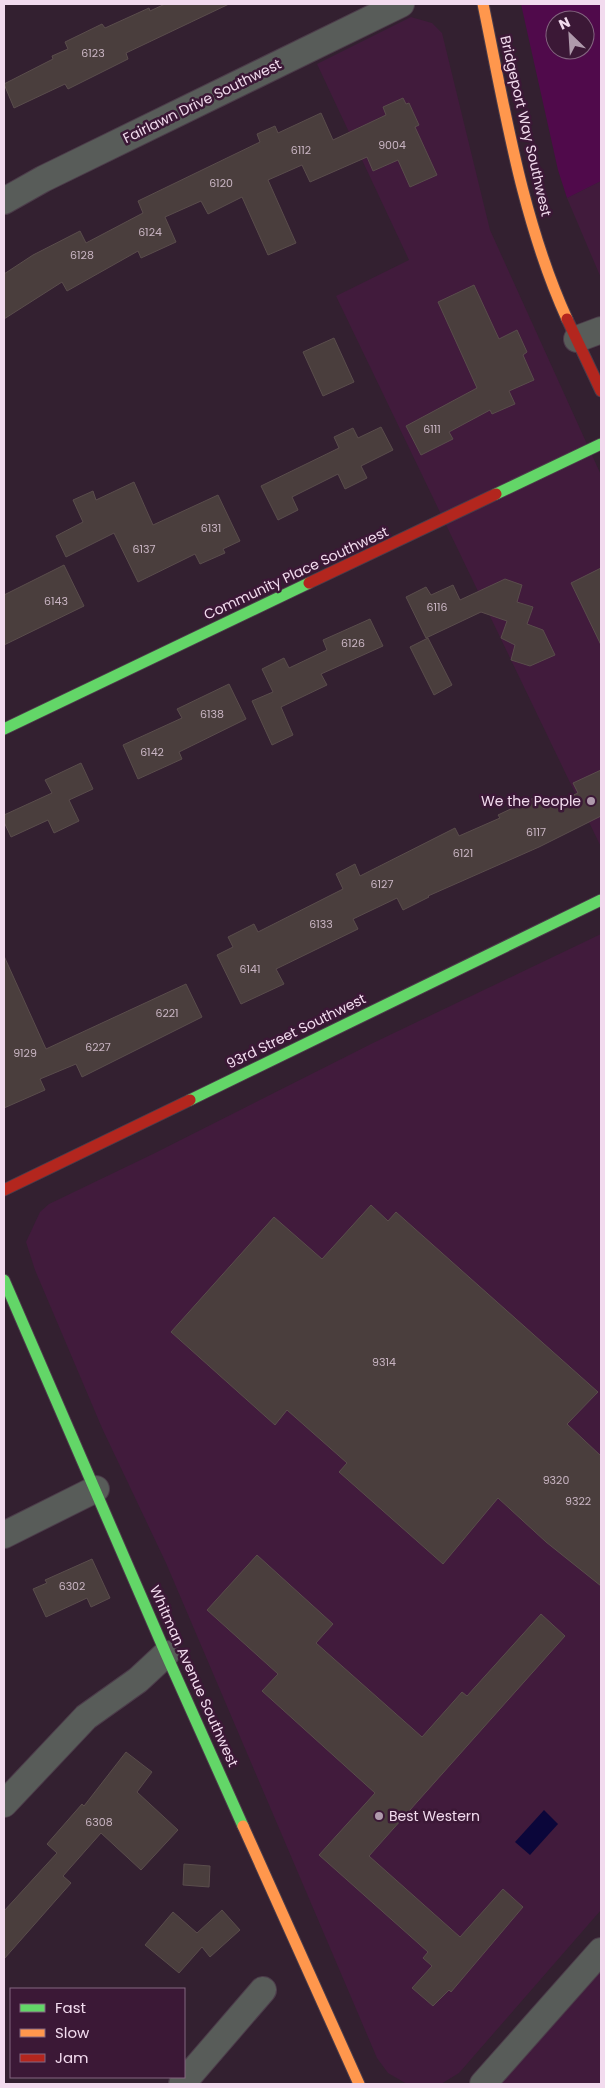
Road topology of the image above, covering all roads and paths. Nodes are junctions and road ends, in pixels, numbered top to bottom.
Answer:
1 (401, 4) edge
2 (483, 4) edge
3 (4, 201) edge
4 (601, 330) edge
5 (577, 339) junction
6 (601, 391) edge
7 (601, 444) edge
8 (4, 728) edge
9 (601, 900) edge
10 (4, 1190) edge
11 (4, 1280) edge
12 (96, 1489) junction
13 (4, 1535) edge
14 (166, 1654) junction
15 (4, 1804) edge
16 (601, 1950) edge
17 (263, 1990) dead end
18 (182, 2084) edge
19 (359, 2084) edge
20 (483, 2084) edge

1 - 3 street, Fairlawn Drive Southwest
2 - 5 street, Bridgeport Way Southwest
4 - 5 street
5 - 6 street, Bridgeport Way Southwest
7 - 8 street, Community Place Southwest
9 - 10 street, 93rd Street Southwest
11 - 12 street, Whitman Avenue Southwest
12 - 13 street
12 - 14 street, Whitman Avenue Southwest
14 - 15 street
14 - 19 street, Whitman Avenue Southwest
16 - 20 street
17 - 18 street

